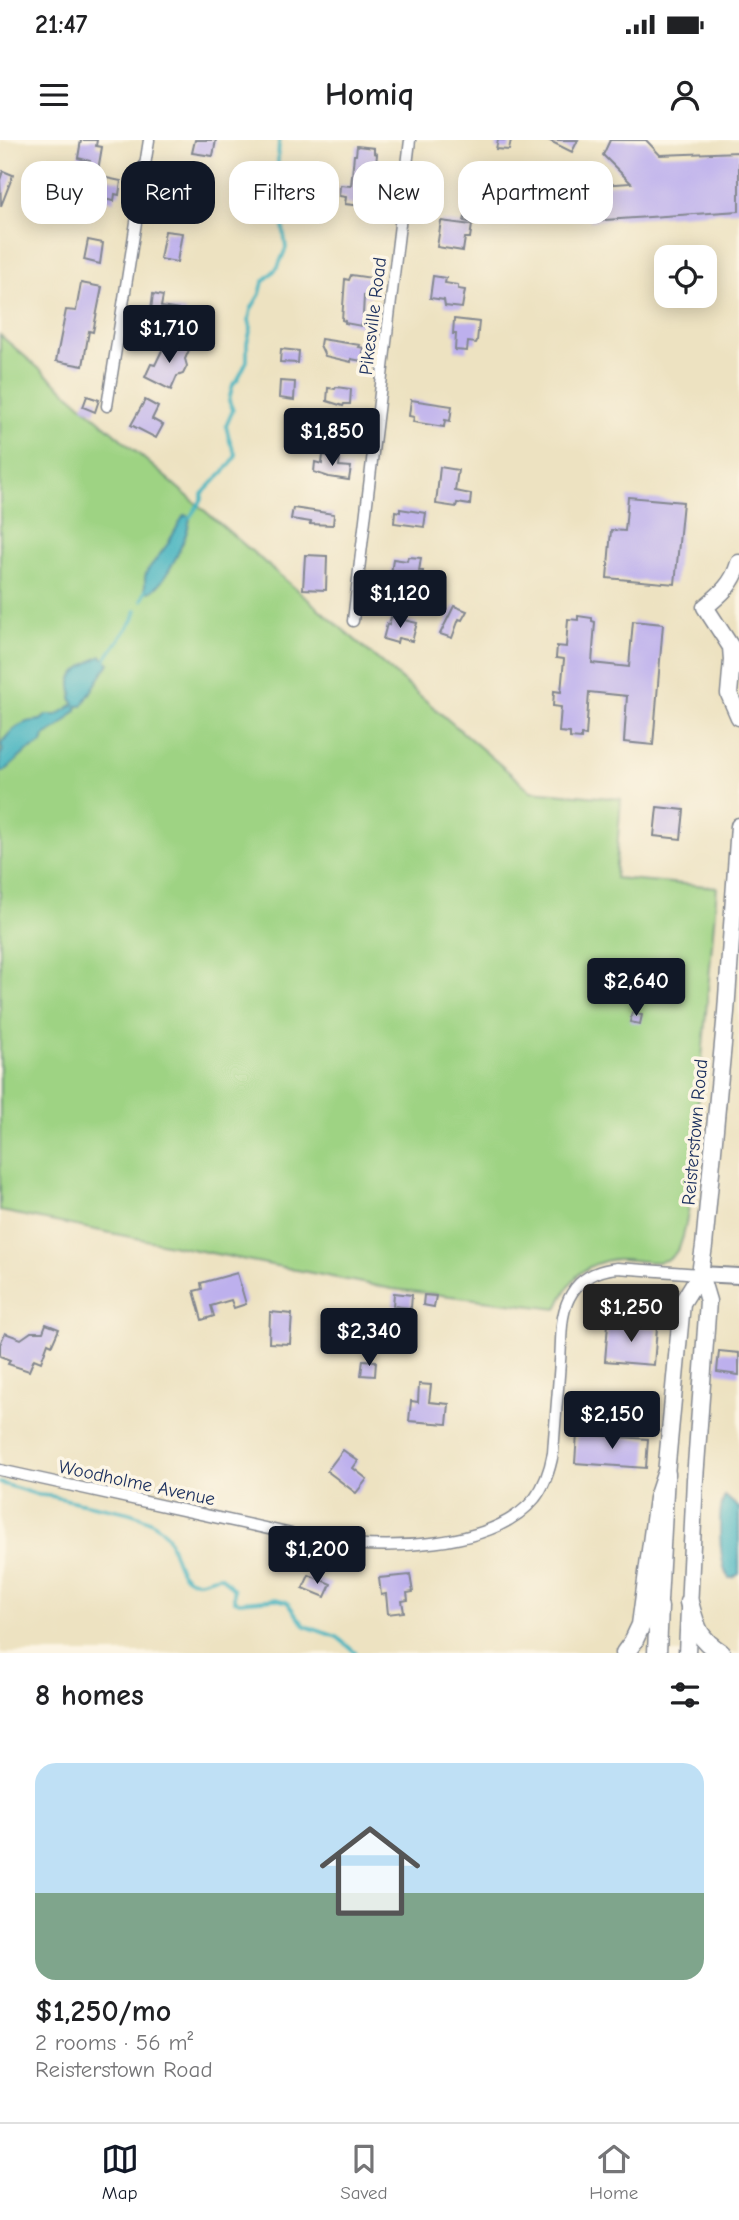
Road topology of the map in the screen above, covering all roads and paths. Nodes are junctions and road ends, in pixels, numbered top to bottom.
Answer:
1 (149, 140) edge
2 (410, 140) edge
3 (107, 407) dead end
4 (739, 564) edge
5 (353, 621) dead end
6 (739, 717) edge
7 (739, 826) edge
8 (736, 939) edge
9 (739, 1000) edge
10 (726, 1012) junction
11 (700, 1274) junction
12 (739, 1276) edge
13 (0, 1470) edge
14 (666, 1474) junction
15 (689, 1602) junction
16 (659, 1606) joint
17 (625, 1653) edge
18 (655, 1653) edge
19 (687, 1653) edge
20 (721, 1653) edge

1 - 3 street
2 - 5 street, Pikesville Road
4 - 6 main road
7 - 8 main road, Reisterstown Road
8 - 10 main road, Reisterstown Road
9 - 10 street
10 - 11 main road, Reisterstown Road
11 - 12 street
11 - 13 street, Woodholme Avenue
11 - 14 main road, Reisterstown Road
11 - 15 main road, Reisterstown Road
14 - 16 main road, Reisterstown Road
14 - 17 highway
15 - 19 main road, Reisterstown Road
15 - 20 highway
16 - 18 highway

